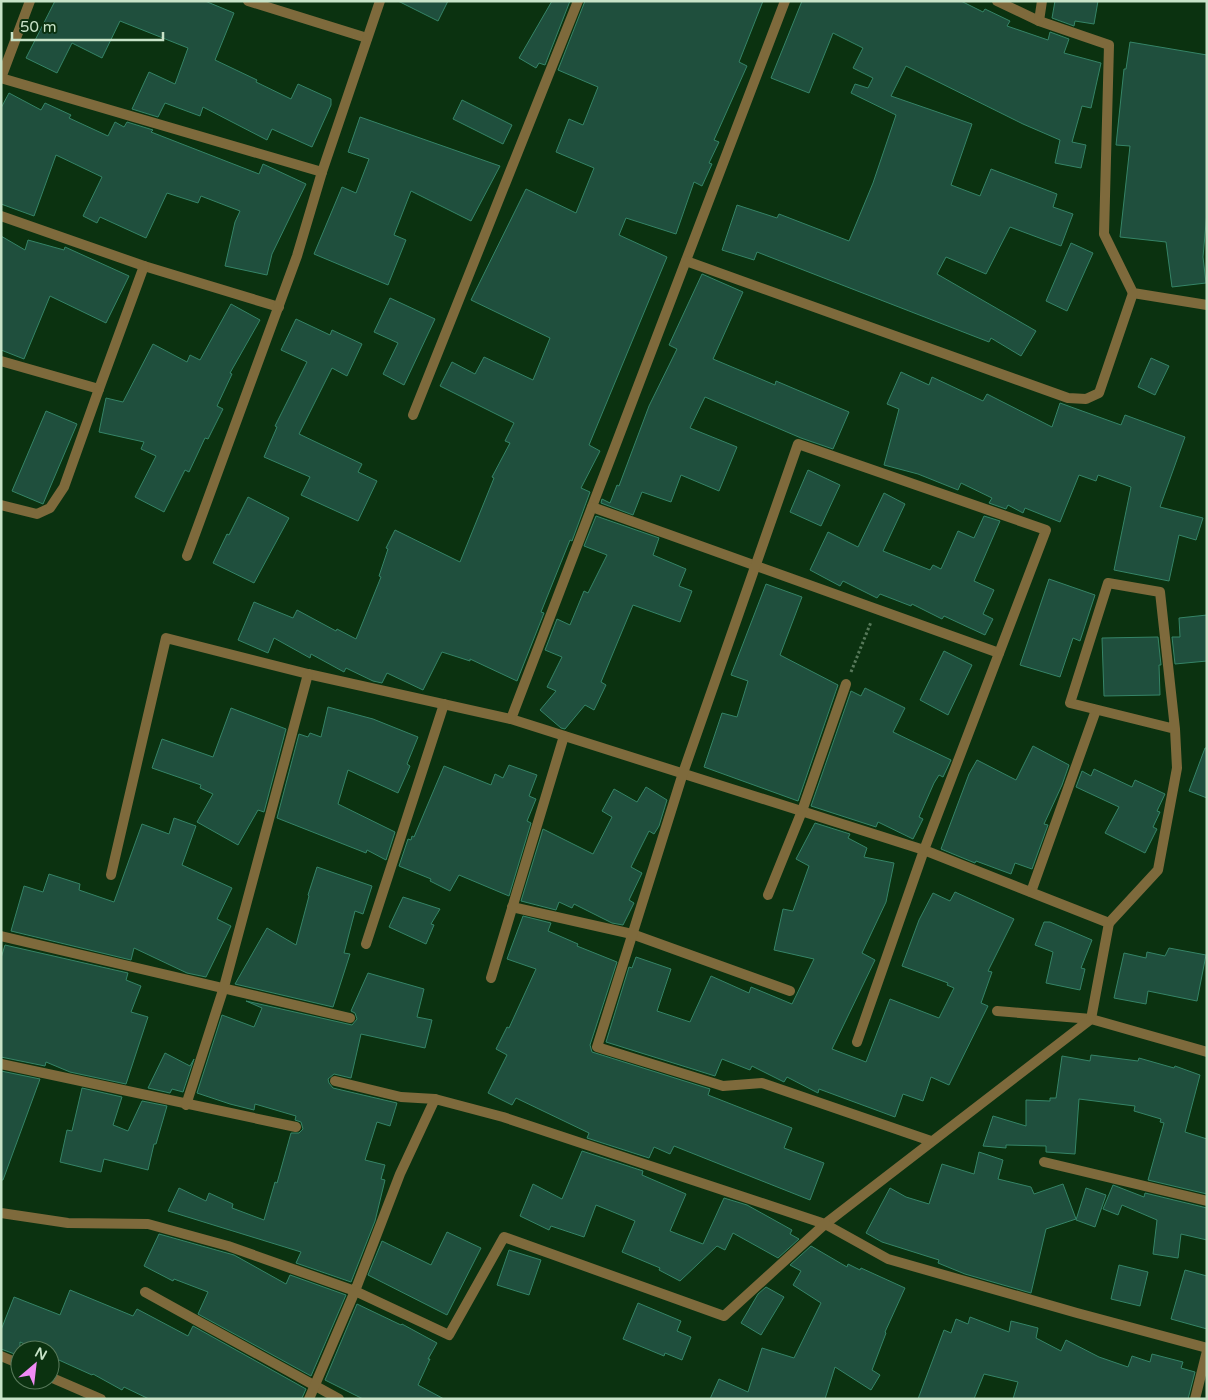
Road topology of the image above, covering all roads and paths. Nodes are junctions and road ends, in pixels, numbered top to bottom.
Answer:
1 (30, 1) edge
2 (248, 1) edge
3 (380, 1) edge
4 (578, 1) edge
5 (785, 1) edge
6 (997, 1) edge
7 (1042, 1) edge
8 (1039, 21) junction
9 (367, 38) junction
10 (1, 78) edge
11 (322, 172) junction
12 (1, 216) edge
13 (686, 261) junction
14 (144, 266) junction
15 (1133, 293) junction
16 (1207, 305) edge
17 (279, 307) junction
18 (1, 361) edge
19 (100, 390) junction
20 (413, 415) dead end
21 (1, 505) edge
22 (592, 508) junction
23 (187, 556) dead end
24 (756, 566) junction
25 (876, 610) junction
26 (999, 653) junction
27 (308, 674) junction
28 (846, 684) joint
29 (444, 704) junction
30 (1096, 710) junction
31 (511, 720) junction
32 (1175, 729) junction
33 (564, 736) junction
34 (682, 774) junction
35 (802, 812) junction
36 (924, 850) junction
37 (111, 875) dead end
38 (1031, 892) junction
39 (768, 895) dead end
40 (512, 907) junction
41 (1109, 923) junction
42 (632, 934) junction
43 (1, 936) edge
44 (366, 944) dead end
45 (490, 978) dead end
46 (224, 988) junction
47 (790, 991) dead end
48 (997, 1011) dead end
49 (350, 1018) dead end
50 (1091, 1019) junction
51 (857, 1042) dead end
52 (1207, 1052) edge
53 (1, 1064) edge
54 (335, 1081) dead end
55 (435, 1099) junction
56 (186, 1105) junction
57 (296, 1128) dead end
58 (931, 1141) junction
59 (1044, 1162) dead end
60 (1207, 1201) edge
61 (1, 1213) edge
62 (825, 1224) junction
63 (145, 1292) dead end
64 (355, 1292) junction
65 (1207, 1350) edge
66 (60, 1381) edge
67 (314, 1386) junction
68 (101, 1399) edge
69 (309, 1399) edge
70 (339, 1399) edge
71 (1195, 1399) edge

1 - 10 street
2 - 9 street
3 - 9 street
4 - 20 street
5 - 13 street
6 - 8 street
7 - 8 street
8 - 15 street
9 - 11 street
10 - 11 street
11 - 17 street
12 - 14 street
13 - 15 street
13 - 22 street
14 - 17 street
14 - 19 street
15 - 16 street
17 - 23 street
18 - 19 street
19 - 21 street
22 - 24 street
22 - 31 street
24 - 25 street
24 - 26 street
24 - 34 street
25 - 26 street
25 - 28 path
26 - 36 street
27 - 29 street
27 - 37 street
27 - 46 street
28 - 35 street
29 - 31 street
29 - 44 street
30 - 32 street
30 - 32 street
30 - 38 street
31 - 33 street
32 - 41 street
33 - 34 street
33 - 40 street
34 - 35 street
34 - 42 street
35 - 36 street
35 - 39 street
36 - 38 street
36 - 51 street
38 - 41 street
40 - 42 street
40 - 45 street
41 - 50 street
42 - 47 street
42 - 58 street
43 - 46 street
46 - 49 street
46 - 56 street
48 - 50 street
50 - 52 street
50 - 58 street
53 - 56 street
54 - 55 street
55 - 62 street
55 - 64 street
56 - 57 street
58 - 62 street
59 - 60 street
61 - 64 street
62 - 64 street
62 - 65 street
63 - 67 street
64 - 67 street
65 - 71 street
66 - 68 street
67 - 69 street
67 - 70 street

